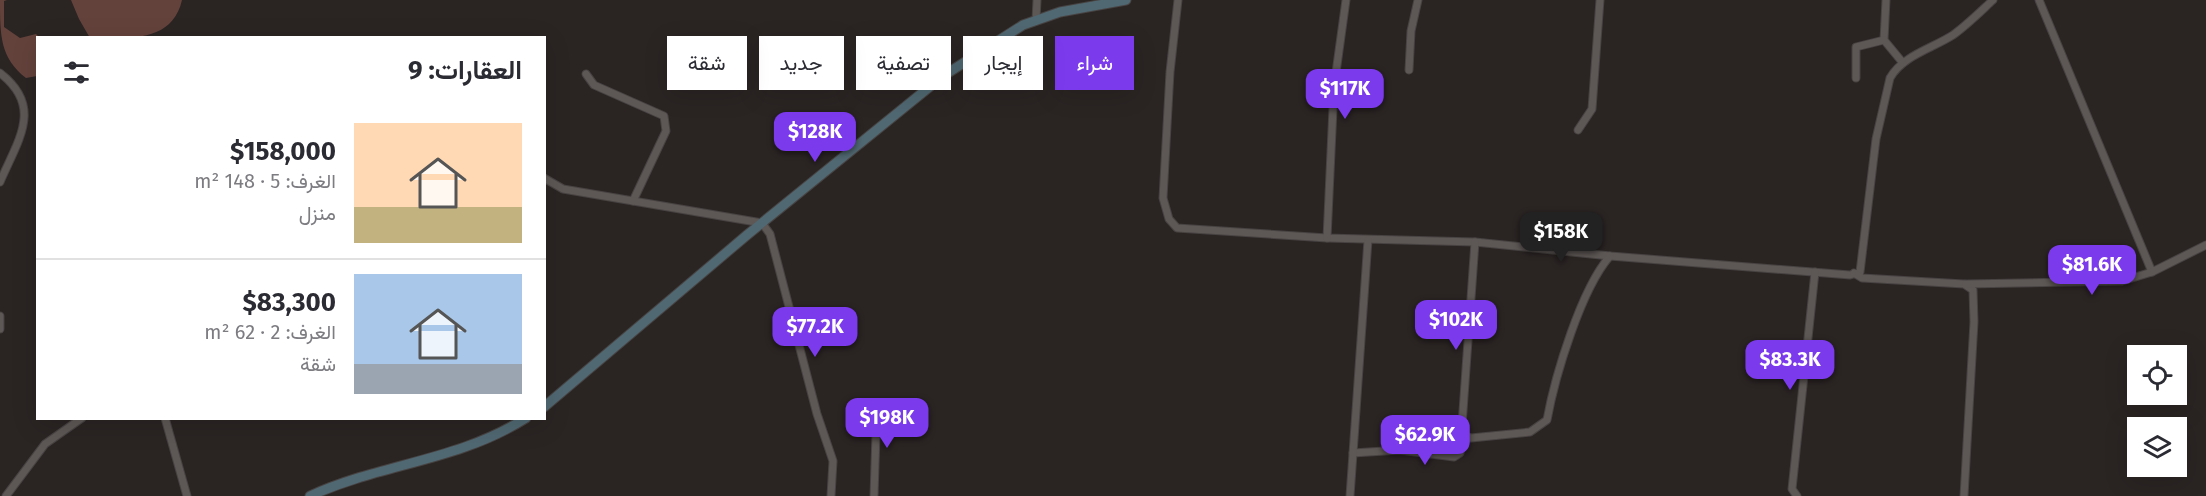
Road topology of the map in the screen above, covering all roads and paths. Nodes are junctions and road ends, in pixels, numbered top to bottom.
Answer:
1 (1037, 0) edge
2 (1126, 0) edge
3 (1178, 0) edge
4 (1346, 0) edge
5 (1418, 0) edge
6 (1600, 0) edge
7 (1886, 0) edge
8 (1993, 0) edge
9 (2039, 0) edge
10 (1036, 20) junction
11 (1884, 40) junction
12 (1904, 63) junction
13 (1409, 70) dead end
14 (0, 73) edge
15 (586, 74) dead end
16 (1856, 78) dead end
17 (1578, 130) dead end
18 (546, 179) edge
19 (0, 182) edge
20 (633, 201) junction
21 (762, 223) junction
22 (1327, 238) junction
23 (1368, 240) junction
24 (1475, 242) junction
25 (2206, 245) edge
26 (1610, 256) junction
27 (1815, 272) junction
28 (2152, 272) junction
29 (1854, 273) junction
30 (1964, 284) junction
31 (0, 316) edge
32 (0, 329) edge
33 (546, 405) edge
34 (882, 409) dead end
35 (79, 420) edge
36 (166, 420) edge
37 (523, 420) edge
38 (1463, 435) junction
39 (1353, 453) junction
40 (832, 495) edge
41 (6, 496) edge
42 (187, 496) edge
43 (310, 496) edge
44 (874, 496) edge
45 (1350, 496) edge
46 (1797, 496) edge
47 (1964, 496) edge

1 - 10 street
2 - 10 main road
3 - 22 street
4 - 22 street
5 - 13 street
6 - 17 street
7 - 11 street
8 - 12 street
9 - 28 street
10 - 21 main road
11 - 12 street
11 - 16 street
12 - 29 street
14 - 19 street
15 - 20 street
18 - 20 street
20 - 21 street
21 - 33 main road
21 - 40 street
22 - 23 street
23 - 24 street
23 - 39 street
24 - 26 street
24 - 38 street
25 - 28 street
26 - 27 street
26 - 38 street
27 - 29 street
27 - 46 street
28 - 30 street
29 - 30 street
30 - 47 street
31 - 32 street
34 - 44 street
35 - 41 street
36 - 42 street
37 - 43 main road
38 - 39 street
39 - 45 street

